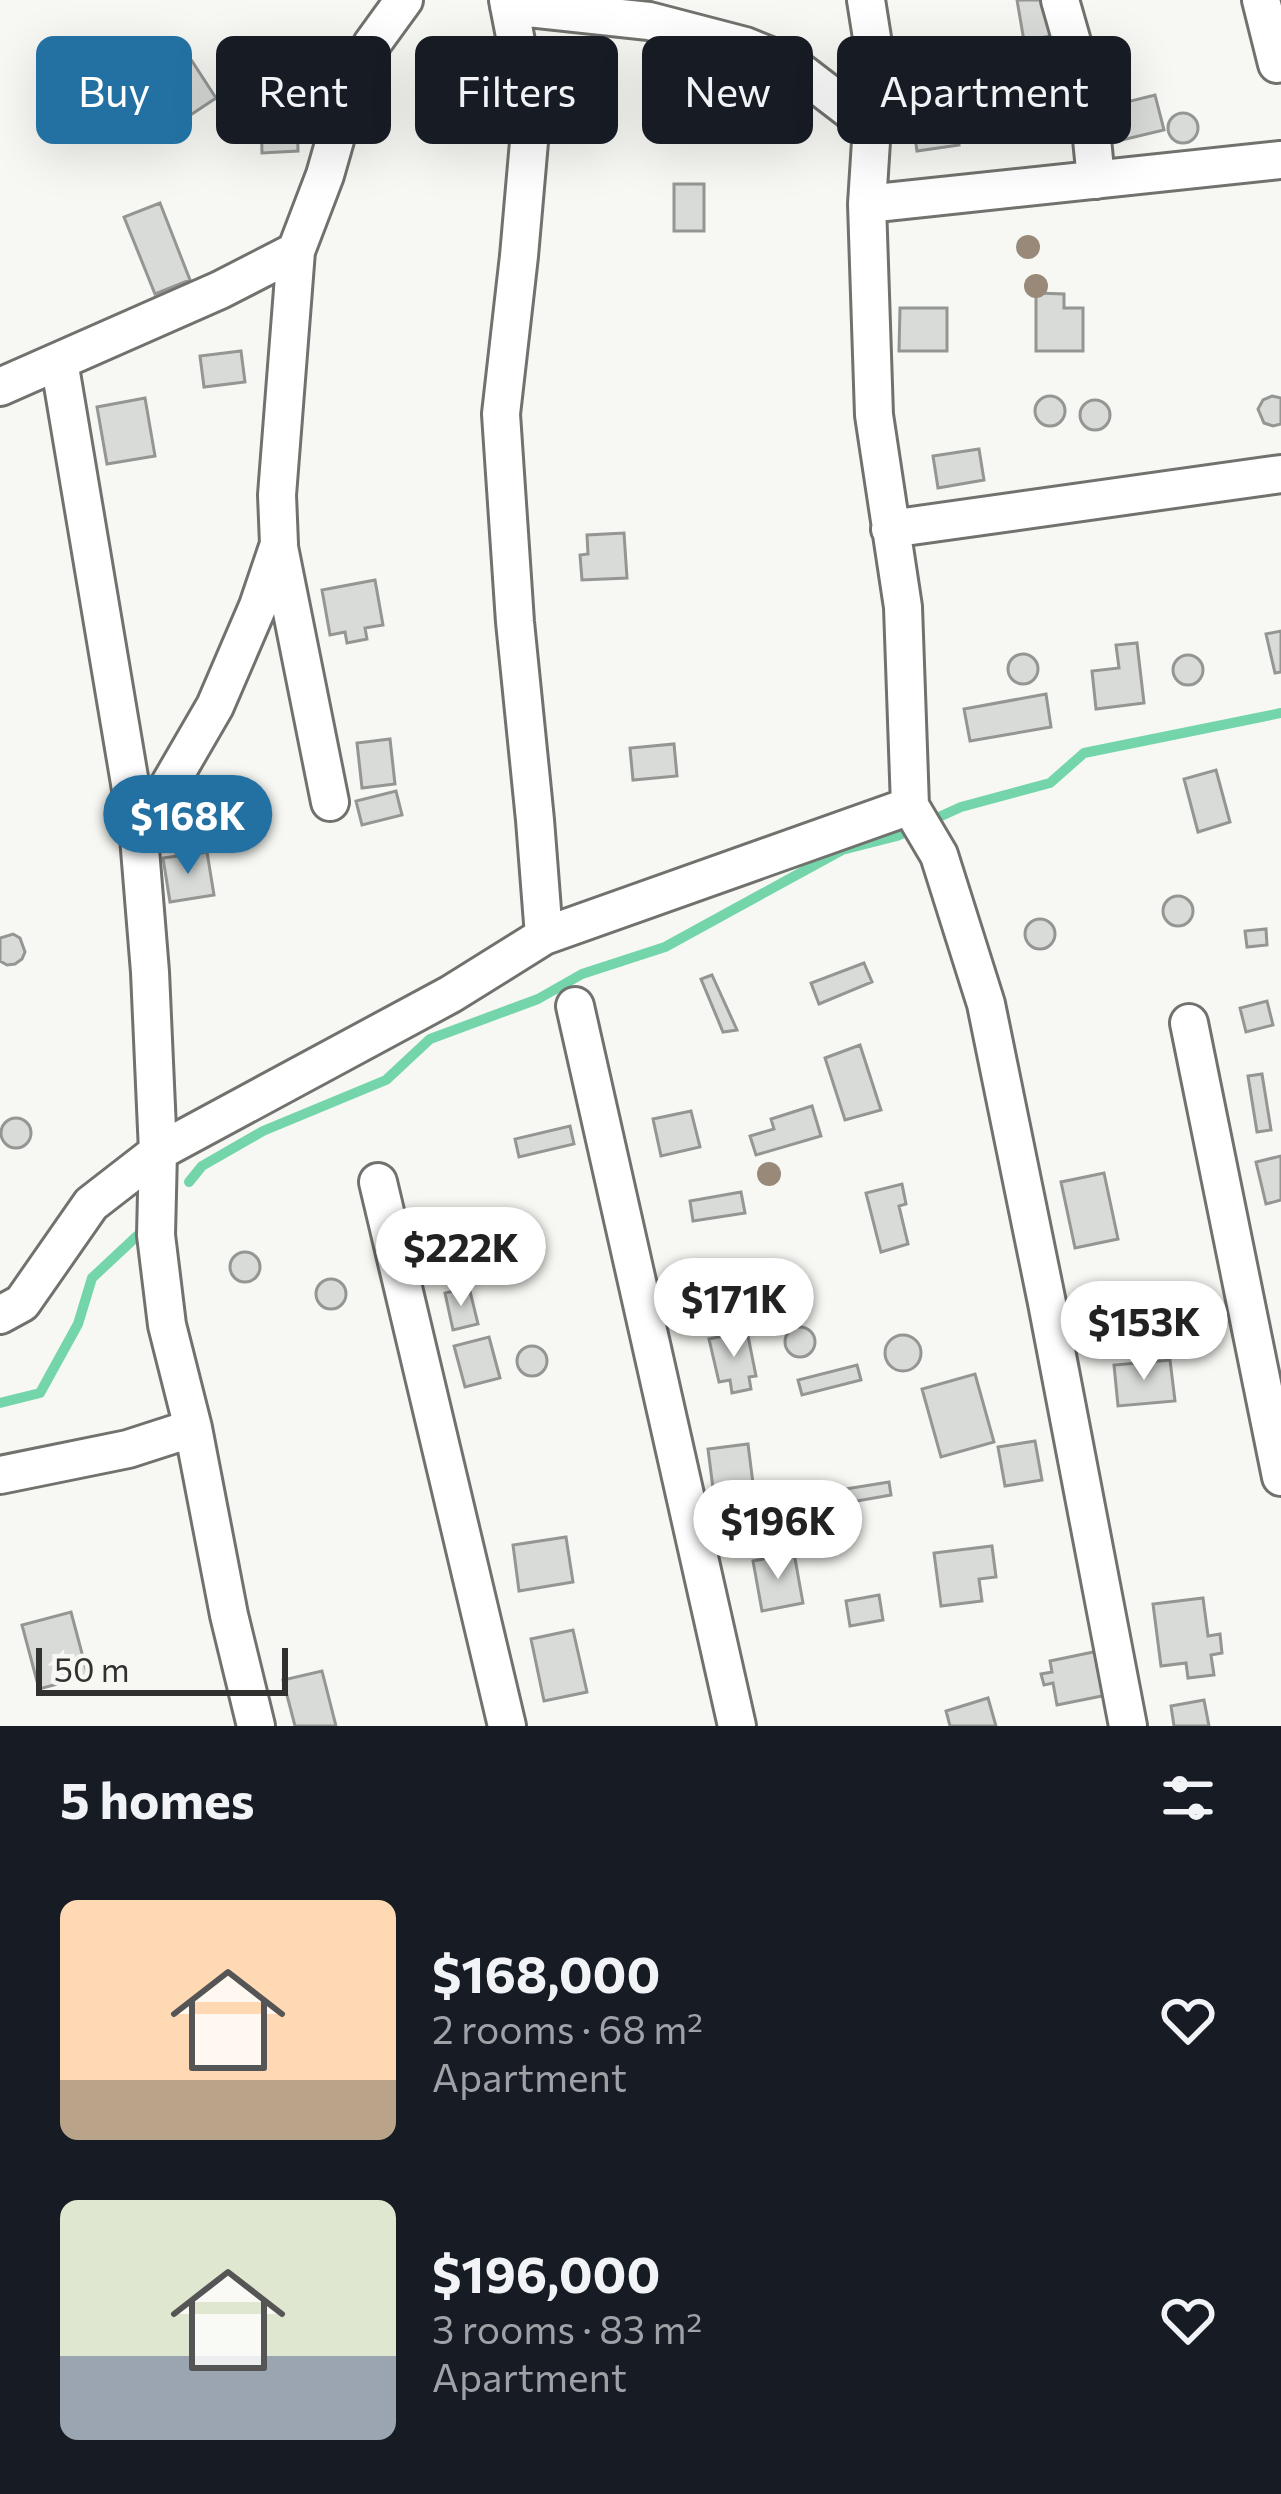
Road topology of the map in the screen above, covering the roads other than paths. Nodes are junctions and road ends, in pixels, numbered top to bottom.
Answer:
1 (404, 0) edge
2 (866, 0) edge
3 (1060, 0) edge
4 (1261, 0) edge
5 (509, 3) edge
6 (872, 36) edge
7 (1280, 69) edge
8 (837, 100) edge
9 (871, 144) edge
10 (1281, 160) edge
11 (1096, 180) junction
12 (866, 204) junction
13 (296, 251) junction
14 (59, 361) junction
15 (0, 387) edge
16 (1281, 474) edge
17 (890, 529) junction
18 (279, 544) junction
19 (330, 802) dead end
20 (910, 806) junction
21 (140, 837) junction
22 (544, 936) junction
23 (575, 1006) dead end
24 (1189, 1023) dead end
25 (158, 1152) junction
26 (378, 1182) dead end
27 (0, 1315) edge
28 (193, 1428) junction
29 (0, 1475) edge
30 (1281, 1477) edge
31 (256, 1726) edge
32 (507, 1726) edge
33 (737, 1726) edge
34 (1128, 1726) edge

1 - 13 street
2 - 6 street
3 - 11 street
4 - 7 street
5 - 8 street
5 - 22 street
9 - 12 street
10 - 11 street
11 - 12 street
12 - 17 street
13 - 14 street
13 - 18 street
14 - 15 street
14 - 21 street
16 - 17 street
17 - 20 street
18 - 19 street
18 - 21 street
20 - 22 street
20 - 34 street
21 - 25 street
22 - 25 street
23 - 33 street
24 - 30 street
25 - 27 street
25 - 28 street
26 - 32 street
28 - 29 street
28 - 31 street

